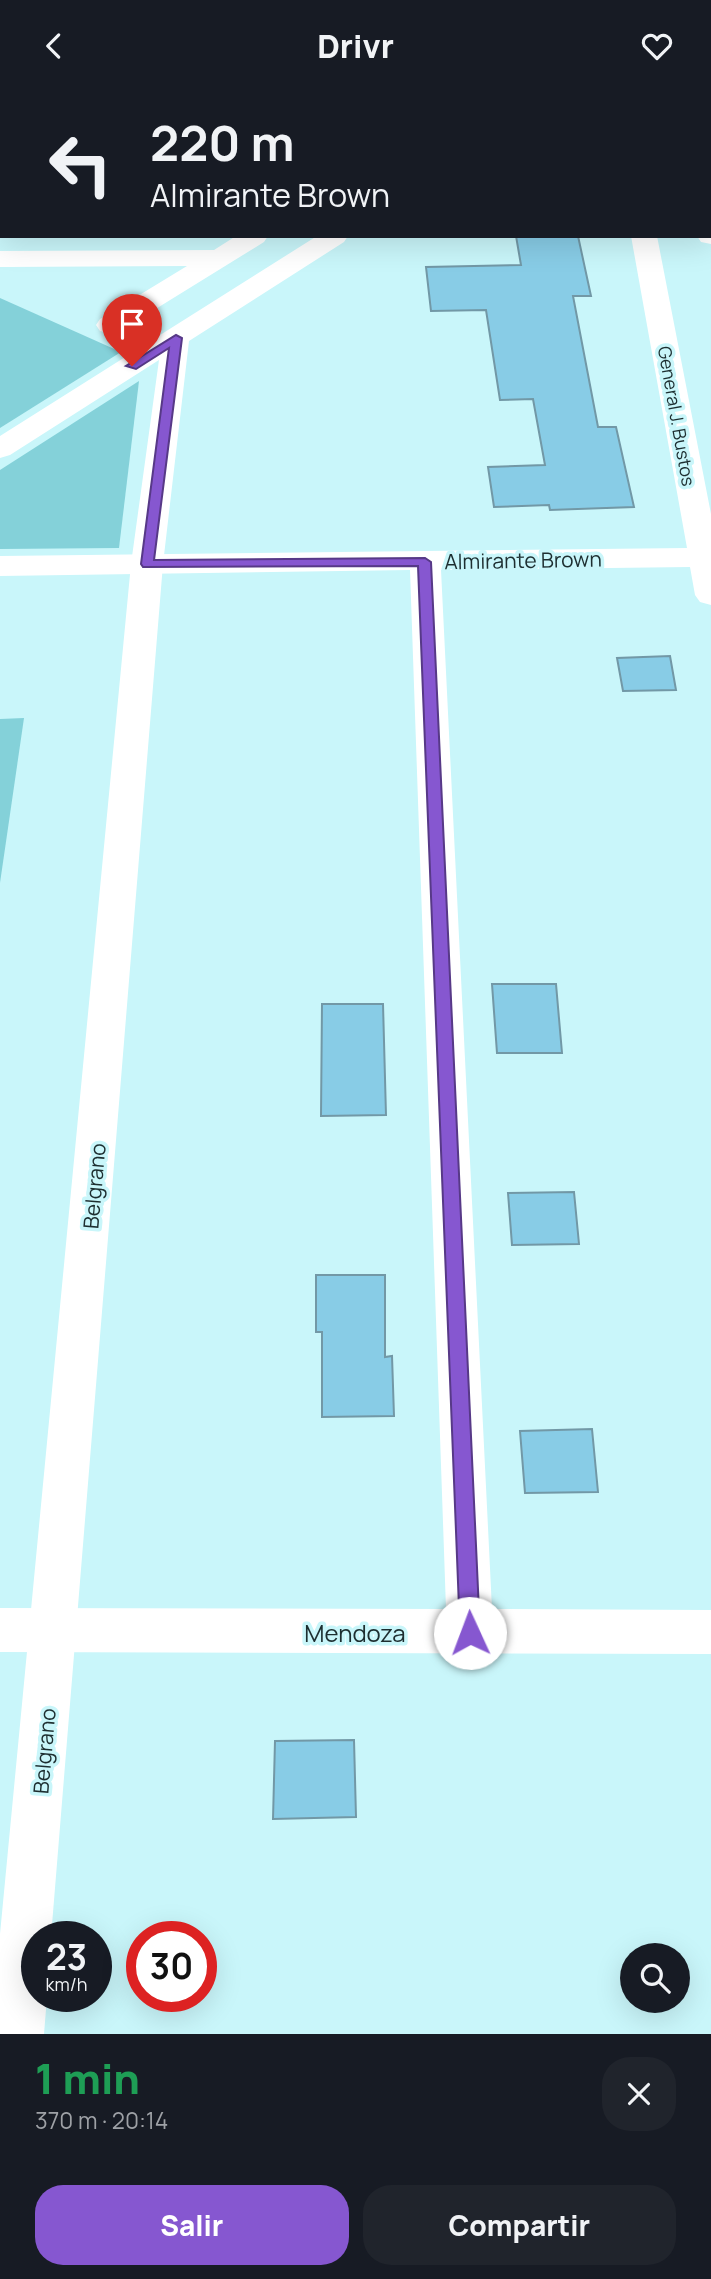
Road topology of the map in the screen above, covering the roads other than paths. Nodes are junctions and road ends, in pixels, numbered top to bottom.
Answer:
1 (252, 238) edge
2 (332, 238) edge
3 (644, 238) edge
4 (219, 258) junction
5 (0, 259) edge
6 (110, 325) dead end
7 (176, 338) junction
8 (0, 449) edge
9 (707, 557) edge
10 (425, 562) junction
11 (147, 564) junction
12 (0, 566) edge
13 (711, 595) edge
14 (0, 1630) edge
15 (55, 1630) junction
16 (711, 1632) edge
17 (470, 1633) junction
18 (18, 2034) edge

1 - 4 street
2 - 7 street
3 - 9 street, General J. Bustos
4 - 5 street
4 - 6 street
7 - 8 street
7 - 11 street, Belgrano
9 - 10 street, Almirante Brown
9 - 13 street, General J. Bustos
10 - 11 street, Almirante Brown
10 - 17 street
11 - 12 street, Almirante Brown
11 - 15 street, Belgrano
14 - 15 street, Mendoza
15 - 17 street, Mendoza
15 - 18 street, Belgrano
16 - 17 street, Mendoza

